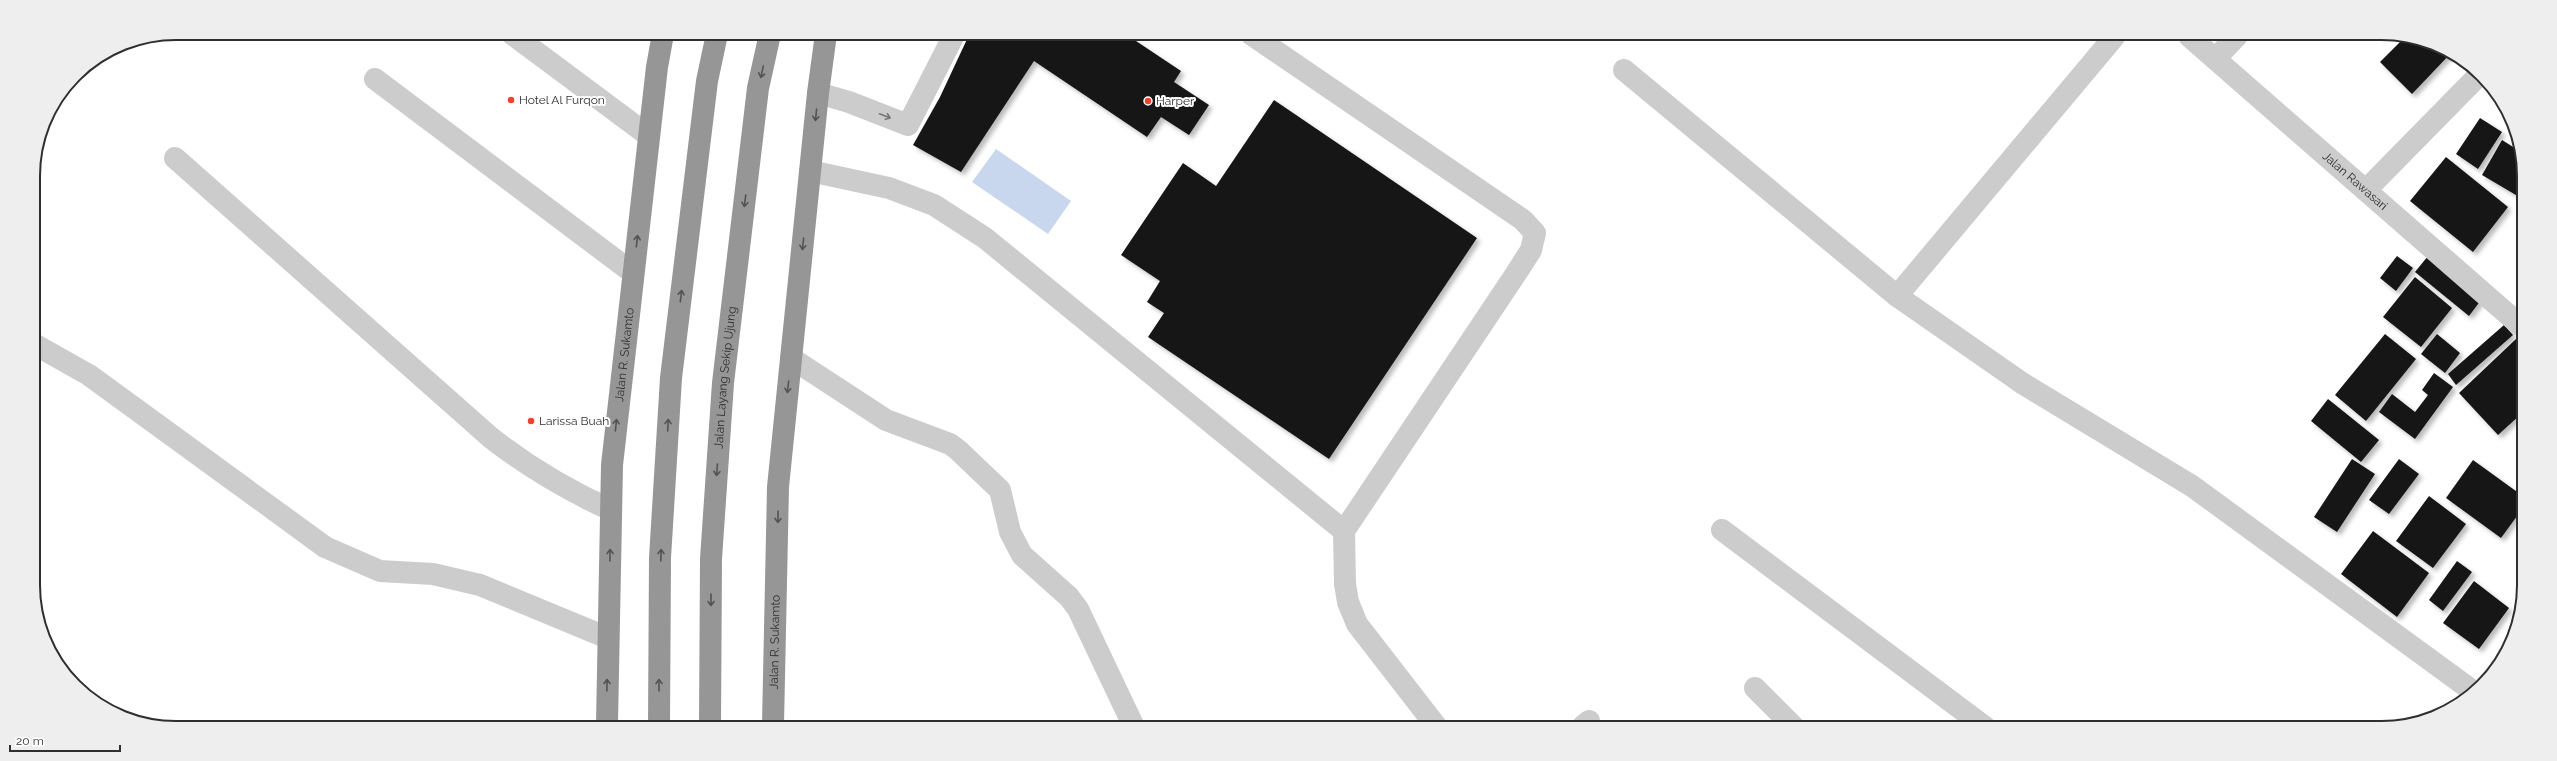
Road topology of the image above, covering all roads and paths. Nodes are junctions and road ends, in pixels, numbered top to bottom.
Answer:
1 (520, 40) edge
2 (662, 40) edge
3 (716, 40) edge
4 (769, 40) edge
5 (825, 40) edge
6 (951, 40) edge
7 (1259, 40) edge
8 (2111, 40) edge
9 (2194, 40) edge
10 (2233, 40) edge
11 (2216, 58) junction
12 (1624, 70) dead end
13 (375, 79) dead end
14 (2475, 79) edge
15 (818, 93) junction
16 (649, 136) junction
17 (175, 158) dead end
18 (810, 171) junction
19 (2366, 190) junction
20 (633, 273) junction
21 (1897, 296) junction
22 (2517, 322) edge
23 (40, 347) edge
24 (791, 358) junction
25 (611, 510) junction
26 (1722, 530) dead end
27 (1344, 532) junction
28 (608, 638) junction
29 (1755, 688) dead end
30 (2469, 688) edge
31 (607, 721) edge
32 (659, 721) edge
33 (710, 721) edge
34 (773, 721) edge
35 (1131, 721) edge
36 (1432, 721) edge
37 (1789, 721) edge
38 (1977, 721) edge

1 - 16 street
2 - 16 highway, Jalan R. Sukamto
32 -> 3 highway
4 -> 33 highway, Jalan Layang Sekip Ujung
5 - 15 highway, Jalan R. Sukamto
15 -> 6 street
7 - 27 street
8 - 21 street
9 - 11 street, Jalan Rawasari
10 - 11 street
11 - 19 street, Jalan Rawasari
12 - 21 street
13 - 20 street
14 - 19 street
15 -> 18 highway, Jalan R. Sukamto
20 -> 16 highway, Jalan R. Sukamto
17 - 25 street
18 -> 24 highway, Jalan R. Sukamto
18 - 27 street
19 - 22 street, Jalan Rawasari
25 -> 20 highway, Jalan R. Sukamto
21 - 30 street
23 - 28 street
24 -> 34 highway, Jalan R. Sukamto
24 - 35 street
28 -> 25 highway, Jalan R. Sukamto
26 - 38 street
27 - 36 street
31 -> 28 highway, Jalan R. Sukamto
29 - 37 street

